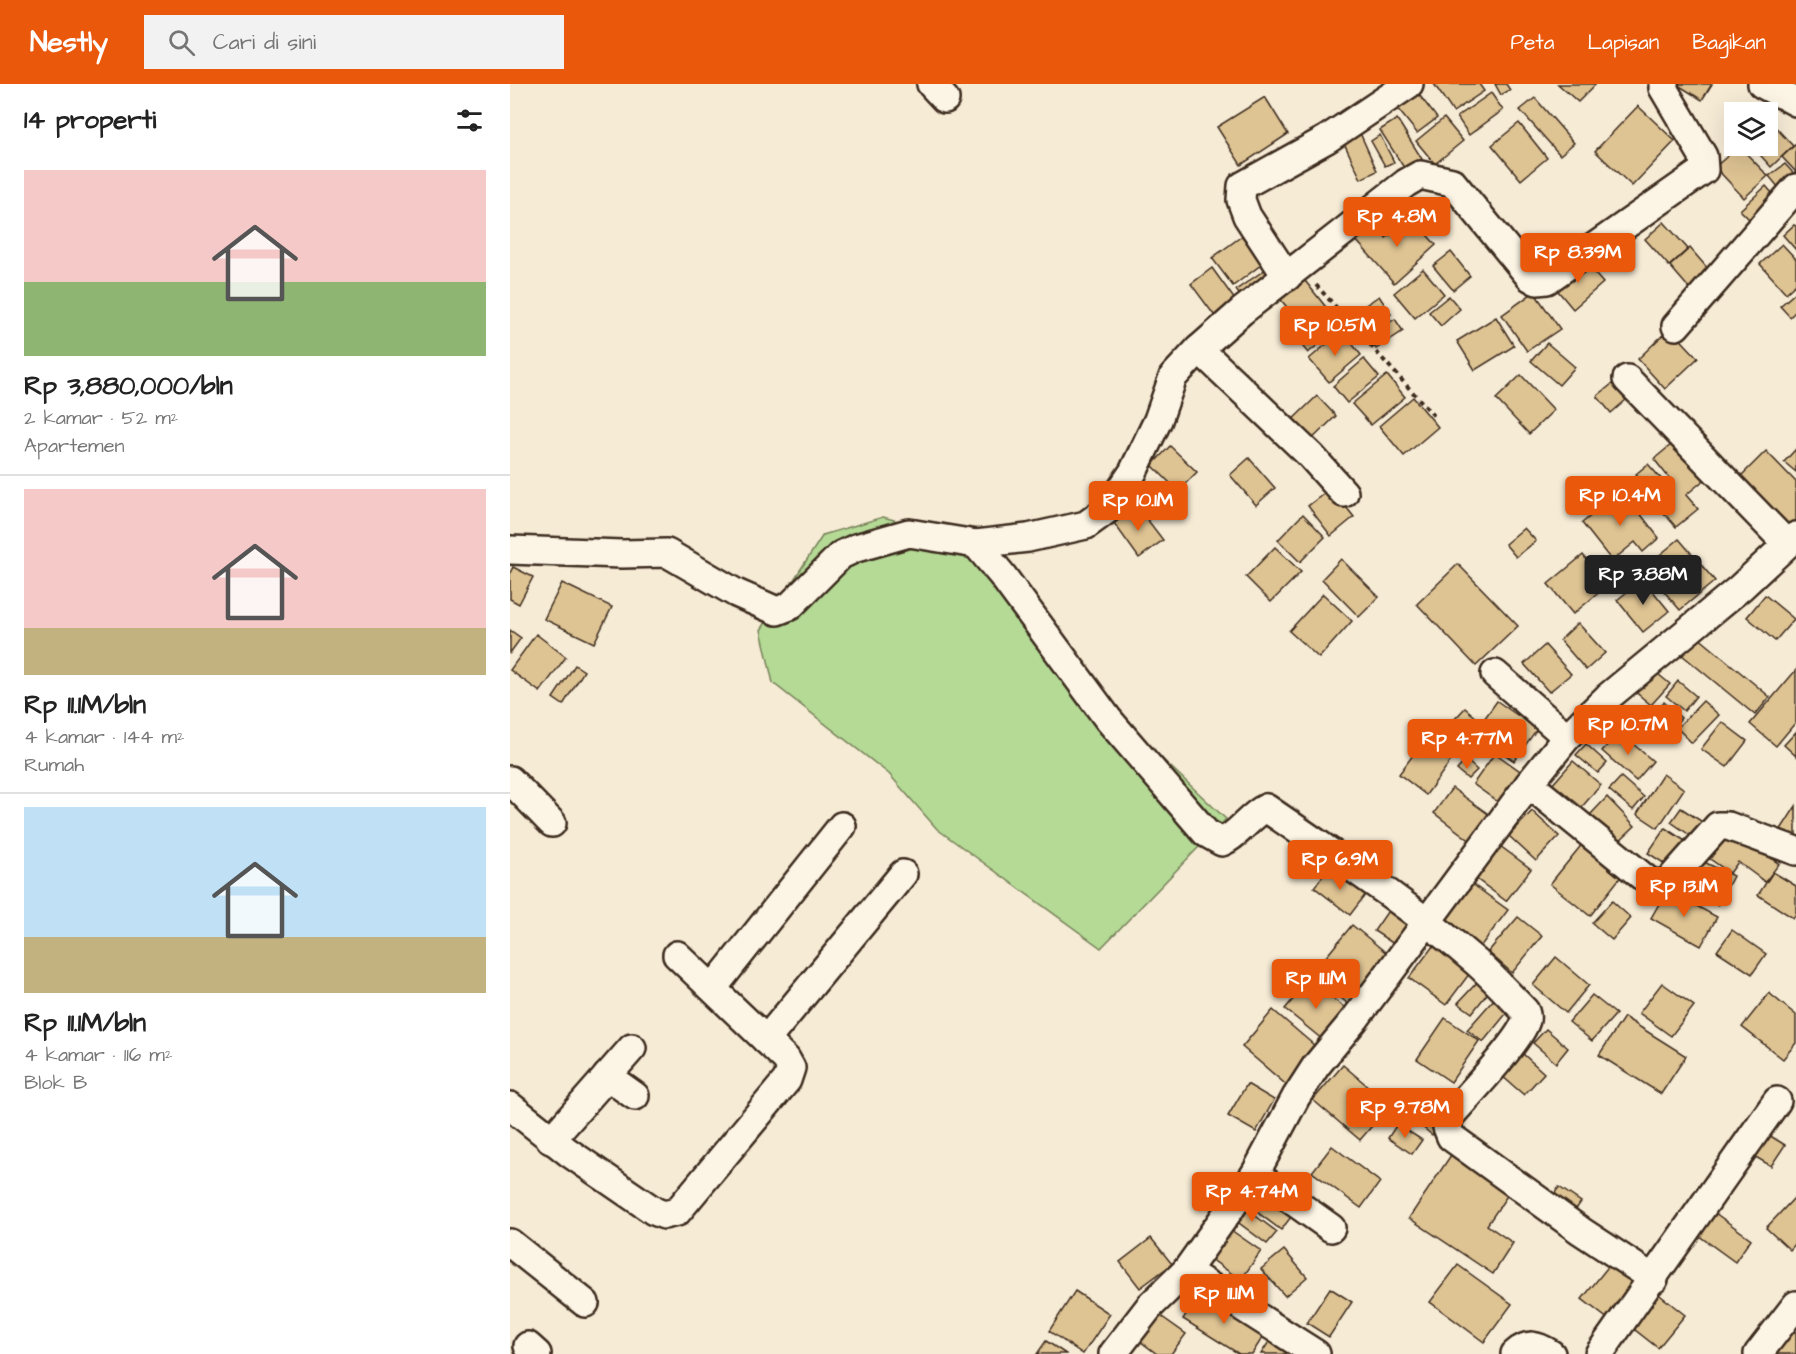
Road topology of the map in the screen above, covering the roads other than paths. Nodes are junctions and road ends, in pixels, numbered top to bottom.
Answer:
1 (1409, 84) edge
2 (1664, 84) edge
3 (1762, 84) edge
4 (1796, 102) edge
5 (1796, 188) edge
6 (1293, 272) junction
7 (1676, 326) dead end
8 (1199, 349) junction
9 (1627, 379) dead end
10 (1344, 493) dead end
11 (1791, 540) edge
12 (976, 544) junction
13 (510, 550) edge
14 (1495, 674) dead end
15 (1567, 737) junction
16 (510, 780) edge
17 (1529, 784) junction
18 (552, 824) dead end
19 (842, 826) dead end
20 (1796, 851) edge
21 (903, 874) dead end
22 (1427, 922) junction
23 (677, 955) dead end
24 (713, 988) junction
25 (766, 1040) junction
26 (632, 1048) dead end
27 (607, 1077) junction
28 (635, 1096) dead end
29 (1777, 1101) dead end
30 (515, 1120) edge
31 (551, 1140) junction
32 (1255, 1174) junction
33 (1331, 1228) dead end
34 (510, 1243) edge
35 (1186, 1271) junction
36 (1654, 1279) junction
37 (585, 1303) dead end
38 (1796, 1305) edge
39 (1113, 1354) edge
40 (1316, 1354) edge
41 (1515, 1354) edge
42 (1551, 1354) edge
43 (1599, 1354) edge
44 (1758, 1354) edge

1 - 6 street
2 - 6 street
3 - 4 street
5 - 7 street
6 - 8 street
8 - 10 street
8 - 12 street
9 - 11 street
11 - 15 street
12 - 13 street
12 - 22 street
14 - 15 street
15 - 17 street
16 - 18 street
17 - 20 street
17 - 22 street
19 - 24 street
21 - 25 street
22 - 32 street
22 - 36 street
23 - 24 street
24 - 25 street
25 - 31 street
26 - 27 street
27 - 28 street
27 - 31 street
29 - 36 street
30 - 31 street
32 - 33 street
32 - 35 street
34 - 37 street
35 - 39 street
35 - 40 street
36 - 43 street
38 - 44 street
41 - 42 street

